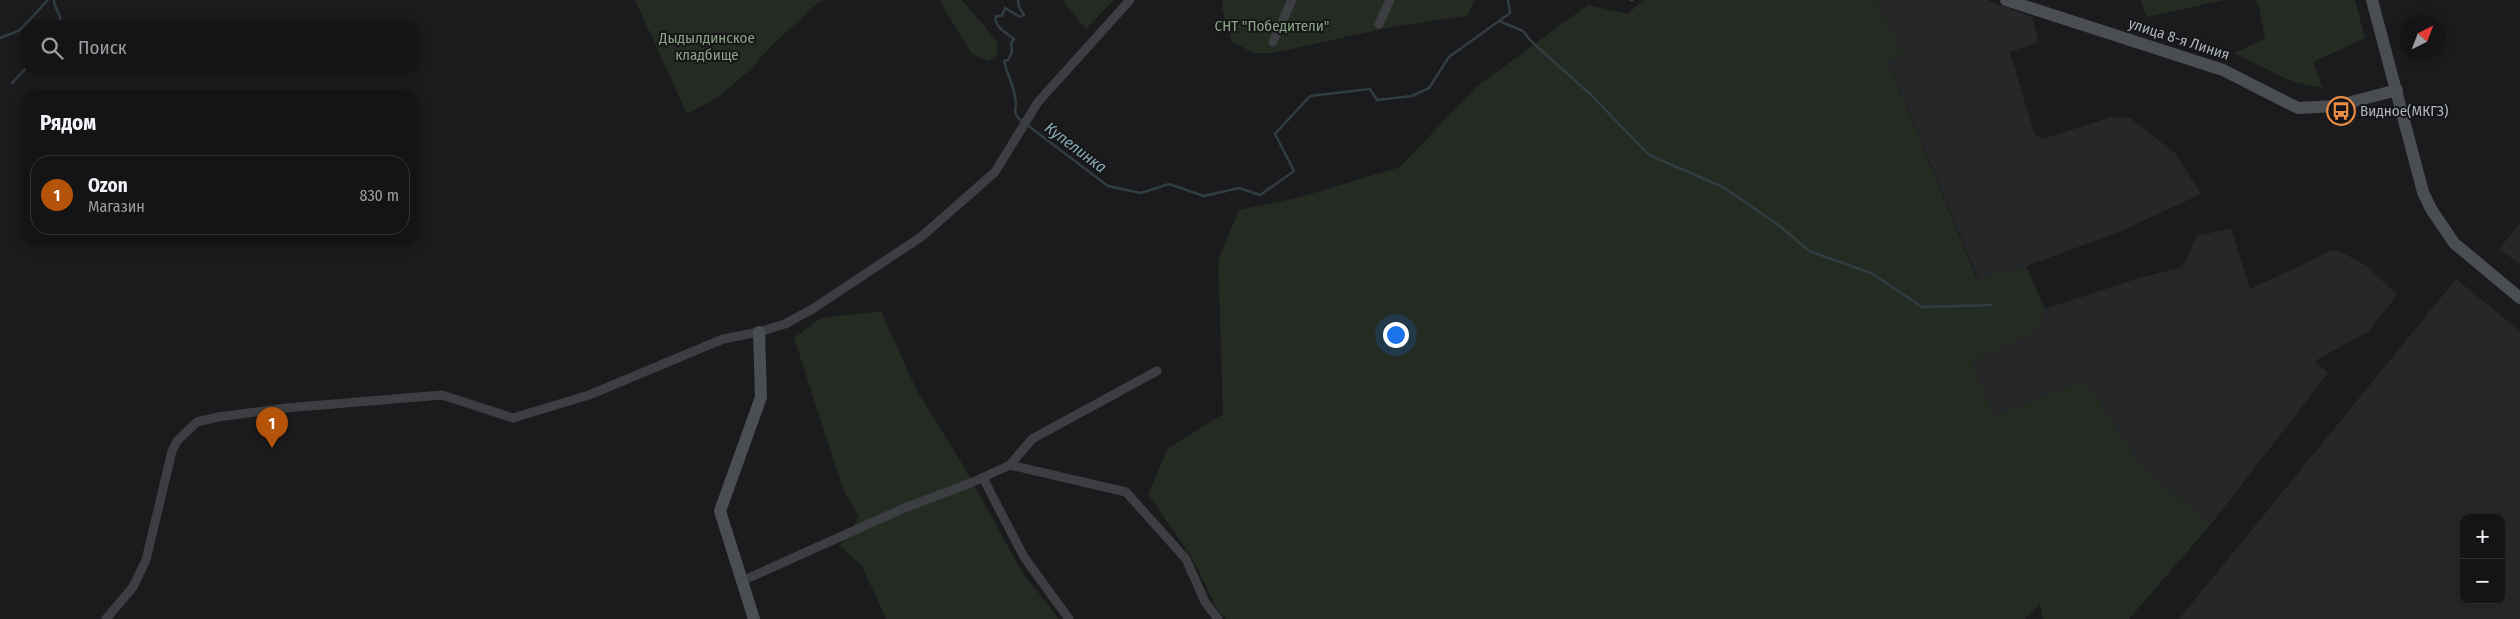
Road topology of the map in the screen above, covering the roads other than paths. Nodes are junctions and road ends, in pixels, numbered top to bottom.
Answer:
1 (1130, 0) edge
2 (1292, 0) edge
3 (1390, 0) edge
4 (2006, 0) edge
5 (2372, 0) edge
6 (1379, 24) dead end
7 (1273, 42) dead end
8 (2397, 90) junction
9 (2520, 298) edge
10 (759, 332) junction
11 (1157, 371) dead end
12 (1010, 464) junction
13 (983, 478) junction
14 (742, 582) junction
15 (106, 619) edge
16 (754, 619) edge
17 (1069, 619) edge
18 (1218, 619) edge

1 - 10 street
2 - 7 street
3 - 6 street
4 - 8 street, улица 8-я Линия
5 - 8 street
8 - 9 street
10 - 14 street
10 - 15 street
11 - 12 street
12 - 13 street
12 - 18 street
13 - 14 street
13 - 17 street
14 - 16 street

